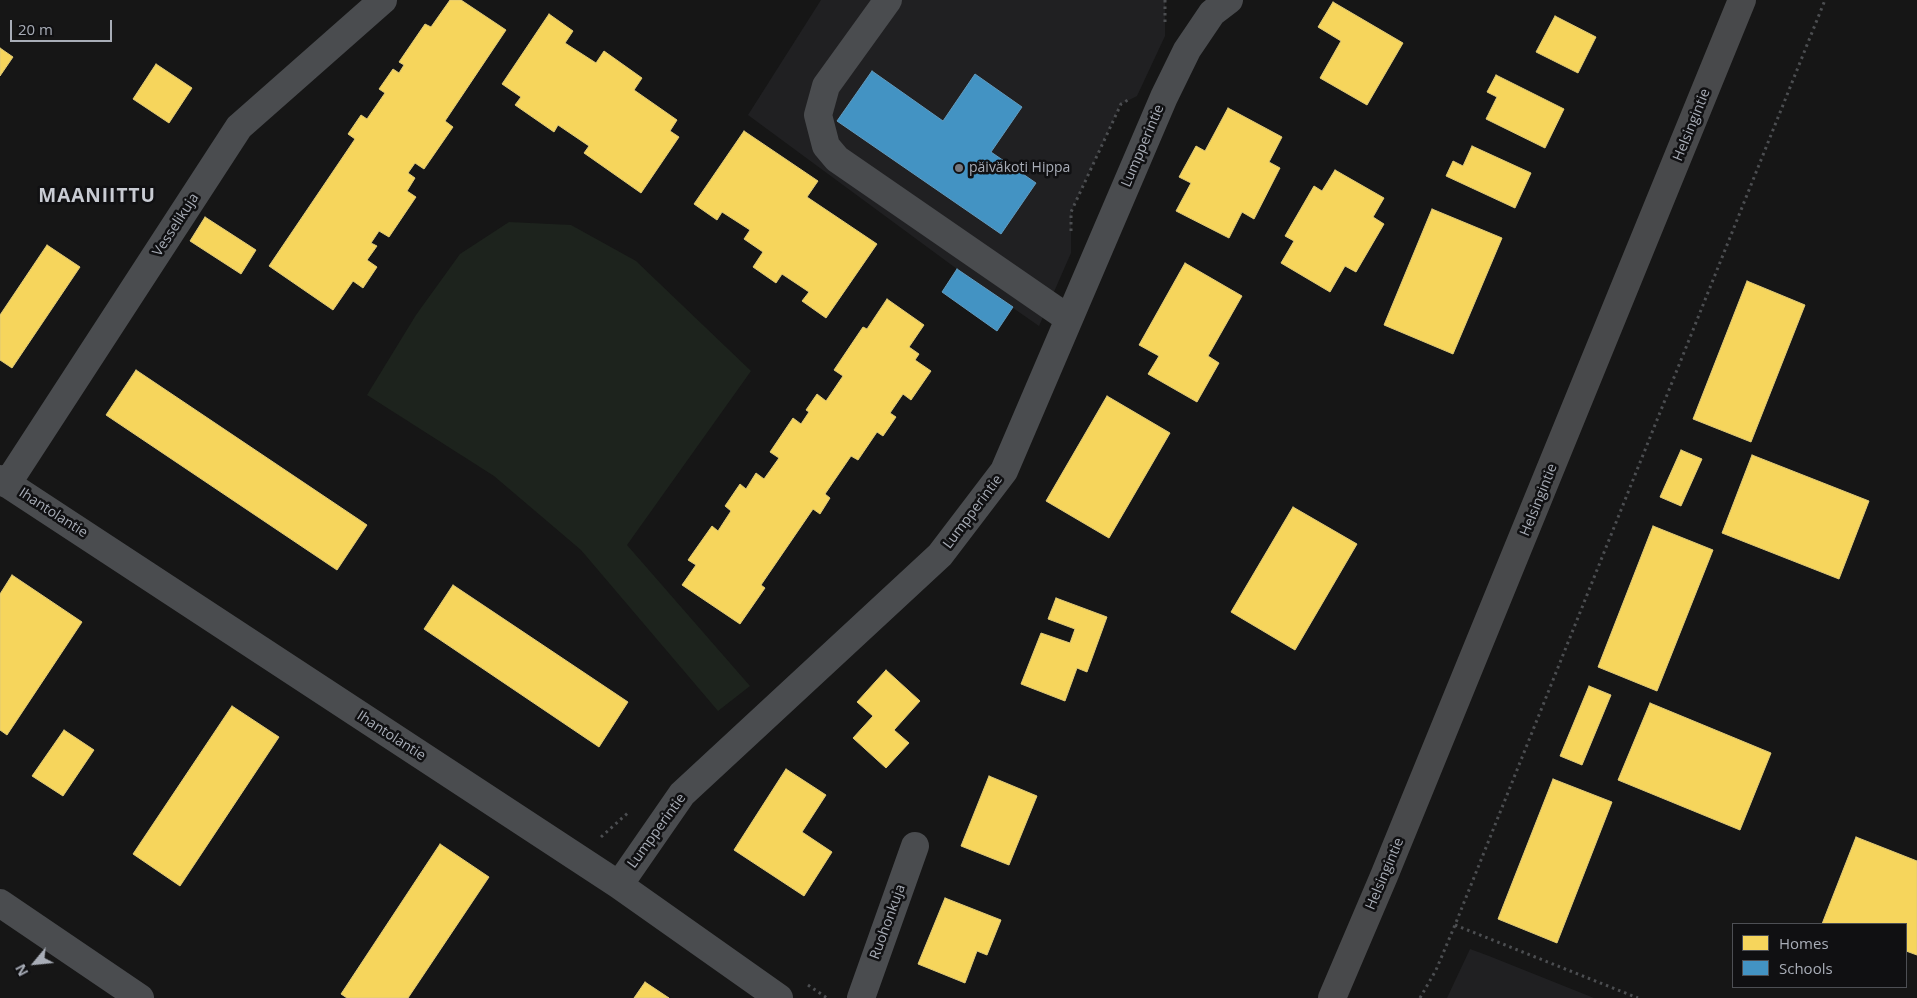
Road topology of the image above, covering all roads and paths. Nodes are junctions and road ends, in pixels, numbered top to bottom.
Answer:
1 (384, 0) edge
2 (888, 0) edge
3 (1165, 0) edge
4 (1742, 0) edge
5 (1825, 0) edge
6 (1214, 4) edge
7 (1165, 27) dead end
8 (1129, 100) dead end
9 (1071, 236) dead end
10 (1069, 319) junction
11 (4, 481) edge
12 (631, 809) dead end
13 (595, 843) dead end
14 (915, 846) dead end
15 (619, 885) junction
16 (0, 903) edge
17 (1455, 925) junction
18 (140, 998) edge
19 (779, 998) edge
20 (861, 998) edge
21 (1332, 998) edge
22 (1420, 998) edge
23 (1638, 998) edge

1 - 11 street, Vesselikuja
2 - 10 street
3 - 7 path
4 - 21 main road, Helsingintie
5 - 17 path
6 - 10 street, Lumpperintie
8 - 9 path
10 - 15 street, Lumpperintie
11 - 15 street, Ihantolantie
12 - 13 path
14 - 20 street, Ruohonkuja
15 - 19 street, Ihantolantie
16 - 18 street
17 - 22 path
17 - 23 path

